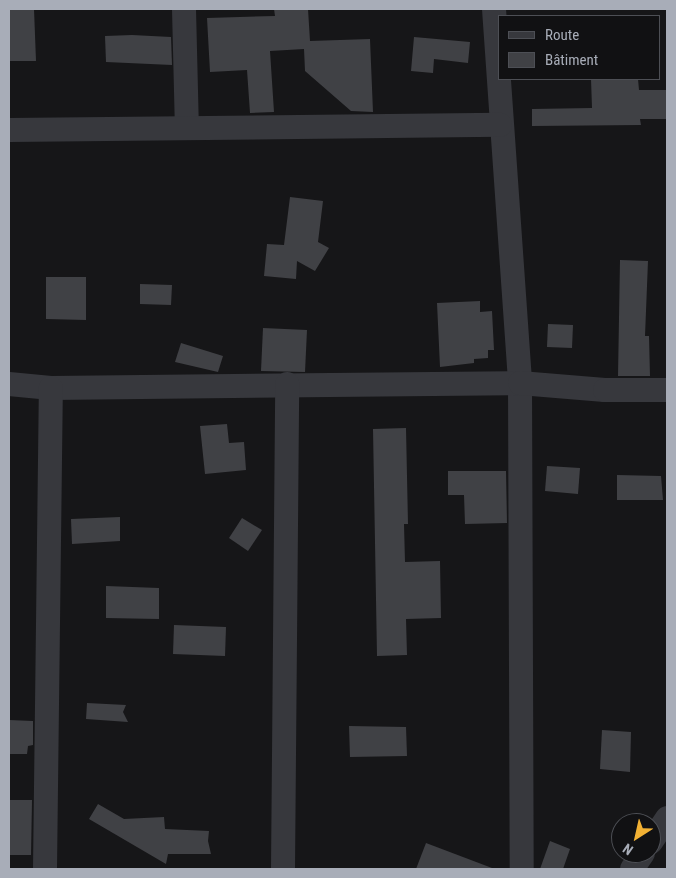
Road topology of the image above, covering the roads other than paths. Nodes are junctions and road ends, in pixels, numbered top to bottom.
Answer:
1 (184, 9) edge
2 (494, 9) edge
3 (500, 125) junction
4 (187, 128) junction
5 (9, 130) edge
6 (520, 383) junction
7 (9, 384) edge
8 (287, 384) junction
9 (51, 388) junction
10 (667, 390) edge
11 (45, 869) edge
12 (282, 869) edge
13 (522, 869) edge

1 - 4 street
2 - 3 street
3 - 4 street
3 - 6 street
4 - 5 street
6 - 8 street
6 - 10 street
6 - 13 street
7 - 9 street
8 - 9 street
8 - 12 street
9 - 11 street

